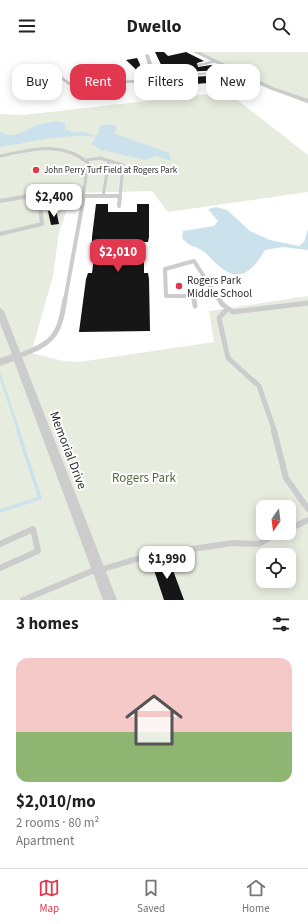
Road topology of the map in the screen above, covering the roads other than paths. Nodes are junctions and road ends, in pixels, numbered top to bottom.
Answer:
1 (196, 52) edge
2 (146, 55) dead end
3 (216, 62) junction
4 (149, 64) edge
5 (220, 64) edge
6 (199, 65) dead end
7 (62, 78) edge
8 (134, 81) edge
9 (260, 83) edge
10 (308, 102) edge
11 (0, 156) edge
12 (87, 160) junction
13 (109, 161) junction
14 (84, 196) junction
15 (103, 196) junction
16 (120, 196) junction
17 (0, 201) edge
18 (119, 206) dead end
19 (0, 234) edge
20 (194, 296) junction
21 (216, 296) junction
22 (308, 303) edge
23 (195, 306) dead end
24 (227, 309) junction
25 (0, 311) edge
26 (18, 356) junction
27 (0, 362) edge
28 (308, 509) edge
29 (308, 520) edge
30 (296, 526) edge
31 (266, 540) edge
32 (0, 544) edge
33 (0, 568) edge
34 (99, 569) junction
35 (106, 598) edge
36 (23, 600) edge

1 - 3 street
2 - 4 street
3 - 5 street
3 - 6 lane
7 - 8 lane
9 - 10 street
11 - 12 lane
12 - 13 lane
12 - 14 lane
13 - 15 lane
13 - 16 lane
14 - 15 lane
14 - 26 lane
15 - 16 lane
16 - 18 lane
17 - 19 lane
20 - 21 lane
20 - 21 lane
20 - 23 lane
21 - 24 lane
22 - 24 lane
24 - 28 lane
25 - 26 street, Memorial Drive
26 - 27 street
26 - 34 street, Memorial Drive
29 - 30 lane
31 - 34 lane
32 - 33 lane
34 - 35 street, Memorial Drive
34 - 36 lane

